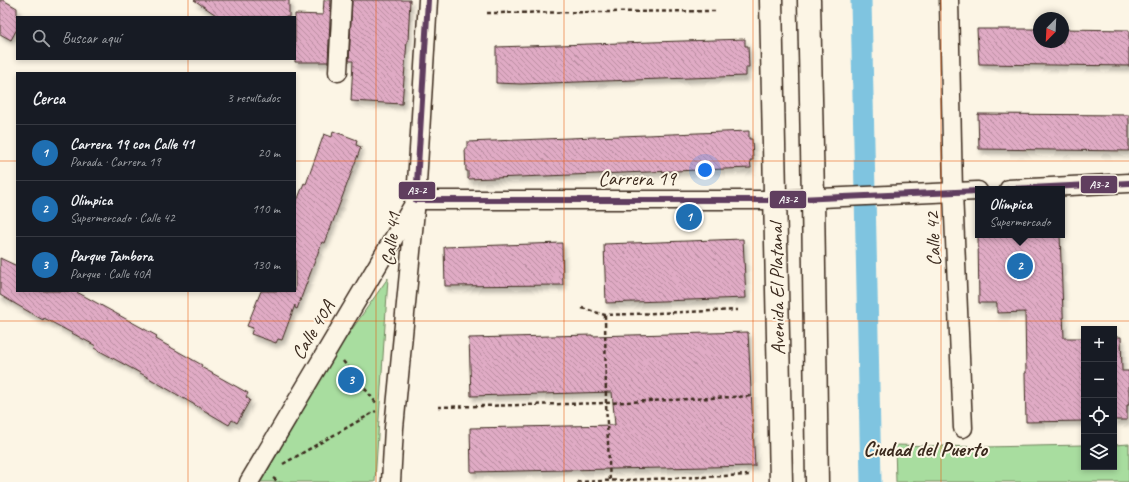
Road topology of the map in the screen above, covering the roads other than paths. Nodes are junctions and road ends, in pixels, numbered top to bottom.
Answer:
1 (342, 0) edge
2 (428, 0) edge
3 (771, 0) edge
4 (809, 0) edge
5 (949, 0) edge
6 (338, 72) dead end
7 (1129, 183) edge
8 (1065, 186) edge
9 (975, 191) edge
10 (953, 192) junction
11 (821, 198) junction
12 (416, 200) junction
13 (776, 200) junction
14 (962, 428) dead end
15 (252, 476) edge
16 (391, 482) edge
17 (781, 482) edge
18 (816, 482) edge

1 - 6 street
2 - 12 street, Calle 41
3 - 13 main road, Avenida El Platanal
4 - 11 main road, Avenida El Platanal
5 - 10 street, Calle 42
7 - 8 street
9 - 10 street, Carrera 19
10 - 11 street, Carrera 19
10 - 14 street, Calle 42
11 - 13 street, Carrera 19
11 - 18 main road, Avenida El Platanal
12 - 13 street, Carrera 19
12 - 15 street, Calle 40A
12 - 16 street, Calle 41
13 - 17 main road, Avenida El Platanal

